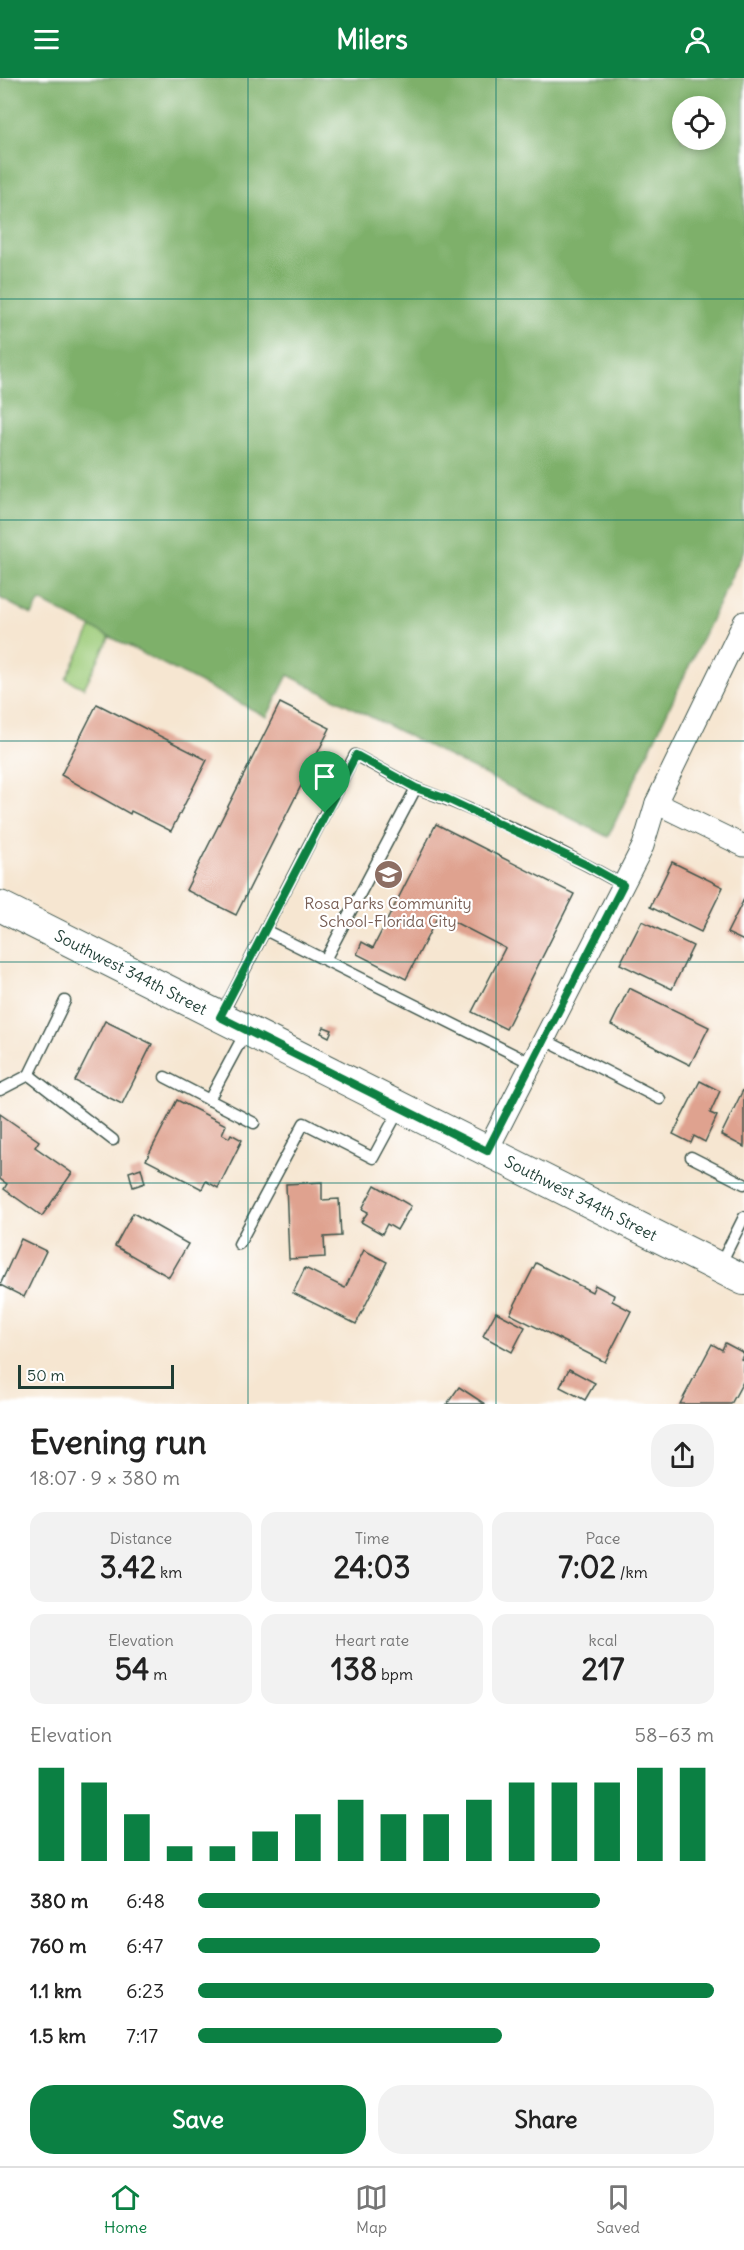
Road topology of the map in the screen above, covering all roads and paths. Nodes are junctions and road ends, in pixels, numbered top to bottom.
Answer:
1 (744, 622) edge
2 (416, 788) junction
3 (656, 802) junction
4 (744, 846) edge
5 (623, 885) junction
6 (0, 906) edge
7 (265, 930) junction
8 (325, 960) junction
9 (65, 1001) dead end
10 (233, 1024) junction
11 (543, 1039) junction
12 (531, 1063) junction
13 (29, 1075) junction
14 (165, 1077) dead end
15 (0, 1090) edge
16 (660, 1099) dead end
17 (209, 1100) junction
18 (400, 1107) junction
19 (254, 1123) dead end
20 (113, 1140) dead end
21 (487, 1151) junction
22 (692, 1157) dead end
23 (744, 1184) edge
24 (744, 1217) edge
25 (239, 1244) dead end
26 (731, 1274) edge

1 - 3 street
2 - 5 lane
2 - 7 lane
2 - 8 lane
3 - 4 street
3 - 5 street
5 - 11 street
6 - 10 main road, Southwest 344th Street
7 - 8 lane
7 - 10 lane
8 - 12 lane
9 - 13 lane
10 - 17 lane
10 - 18 main road, Southwest 344th Street
11 - 12 street
11 - 16 lane
12 - 21 street
13 - 15 lane
13 - 20 lane
14 - 17 lane
17 - 19 lane
18 - 21 main road, Southwest 344th Street
18 - 25 lane
21 - 26 main road, Southwest 344th Street
22 - 23 lane
24 - 26 lane

